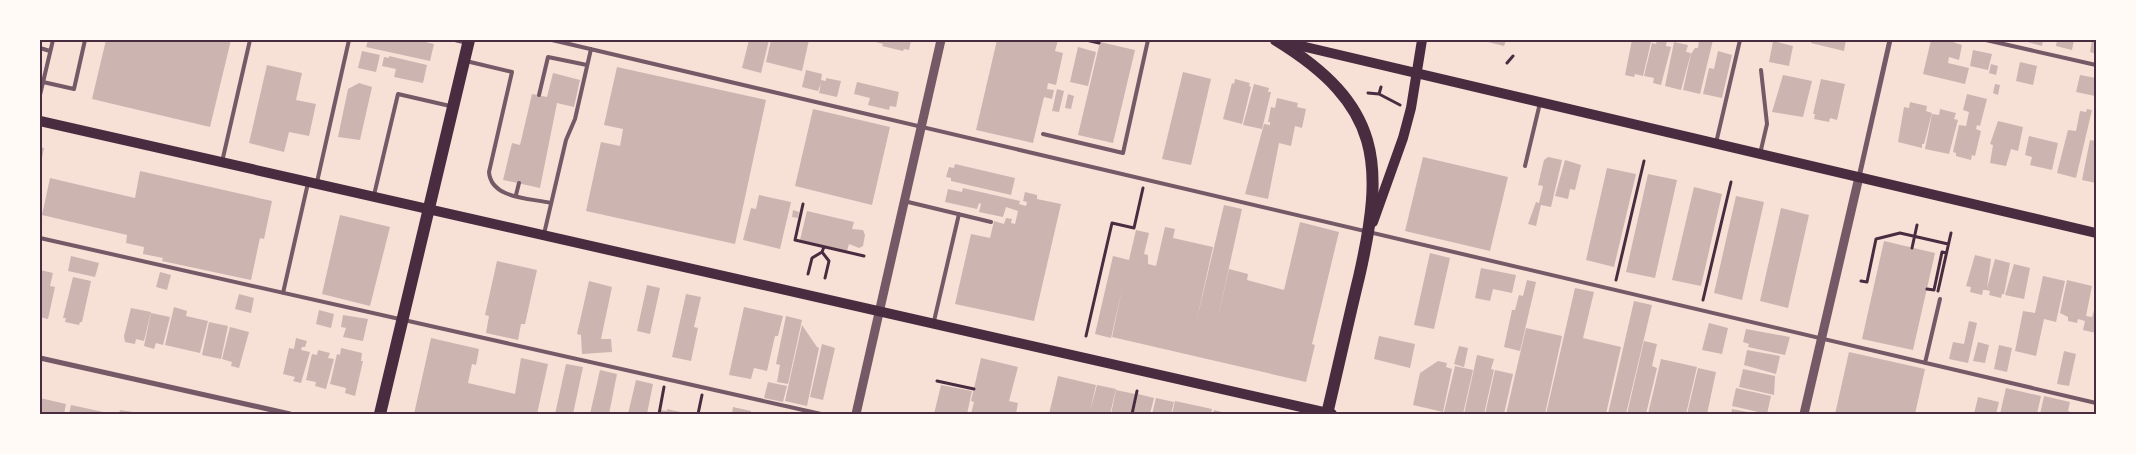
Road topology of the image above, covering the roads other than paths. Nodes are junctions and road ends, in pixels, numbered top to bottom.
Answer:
1 (53, 40) edge
2 (85, 40) edge
3 (250, 40) edge
4 (349, 40) edge
5 (455, 40) edge
6 (552, 40) edge
7 (941, 40) edge
8 (1148, 40) edge
9 (1276, 40) edge
10 (1422, 40) edge
11 (1740, 40) edge
12 (1890, 40) edge
13 (1986, 40) edge
14 (469, 42) edge
15 (2000, 42) edge
16 (40, 48) edge
17 (591, 49) junction
18 (50, 50) junction
19 (464, 61) junction
20 (587, 65) junction
21 (2096, 65) edge
22 (1762, 70) dead end
23 (1417, 73) junction
24 (43, 82) junction
25 (40, 95) edge
26 (539, 95) dead end
27 (1540, 102) junction
28 (454, 107) junction
29 (40, 121) edge
30 (921, 127) junction
31 (1043, 134) dead end
32 (1716, 143) junction
33 (1760, 154) junction
34 (222, 163) junction
35 (1525, 166) dead end
36 (1859, 177) junction
37 (312, 183) junction
38 (519, 183) dead end
39 (516, 195) junction
40 (373, 198) junction
41 (904, 201) junction
42 (551, 203) junction
43 (429, 210) junction
44 (959, 214) junction
45 (991, 222) dead end
46 (1369, 232) junction
47 (2096, 233) edge
48 (544, 236) junction
49 (40, 238) edge
50 (282, 293) junction
51 (1940, 299) road end
52 (879, 313) junction
53 (403, 320) junction
54 (933, 325) junction
55 (1822, 339) junction
56 (40, 358) edge
57 (1925, 363) junction
58 (2096, 403) edge
59 (290, 414) edge
60 (380, 414) edge
61 (821, 414) edge
62 (856, 414) edge
63 (1329, 414) edge
64 (1804, 414) edge

1 - 18 lane
2 - 24 lane
3 - 34 lane
4 - 37 lane
5 - 14 lane
6 - 17 lane
7 - 30 street
8 - 31 lane
9 - 23 main road
9 - 46 main road
10 - 23 main road
11 - 32 lane
12 - 36 street
13 - 15 lane
14 - 19 main road
15 - 21 lane
16 - 18 lane
17 - 20 lane
17 - 30 lane
18 - 24 lane
19 - 28 main road
19 - 39 lane
20 - 26 lane
20 - 42 lane
22 - 33 lane
23 - 27 main road
23 - 46 main road
24 - 25 lane
27 - 32 main road
27 - 35 lane
28 - 40 lane
28 - 43 main road
29 - 34 main road
30 - 41 street
30 - 46 lane
32 - 33 main road
33 - 36 main road
34 - 37 main road
36 - 47 main road
36 - 55 street
37 - 40 main road
37 - 50 lane
38 - 39 lane
39 - 42 lane
40 - 43 main road
41 - 44 lane
41 - 52 street
42 - 48 lane
43 - 48 main road
43 - 53 main road
44 - 45 lane
44 - 54 lane
46 - 55 lane
46 - 63 main road
48 - 52 main road
49 - 50 lane
50 - 53 lane
51 - 57 lane
52 - 54 main road
52 - 62 street
53 - 60 main road
53 - 61 lane
54 - 63 main road
55 - 57 lane
55 - 64 street
56 - 59 street
57 - 58 lane

